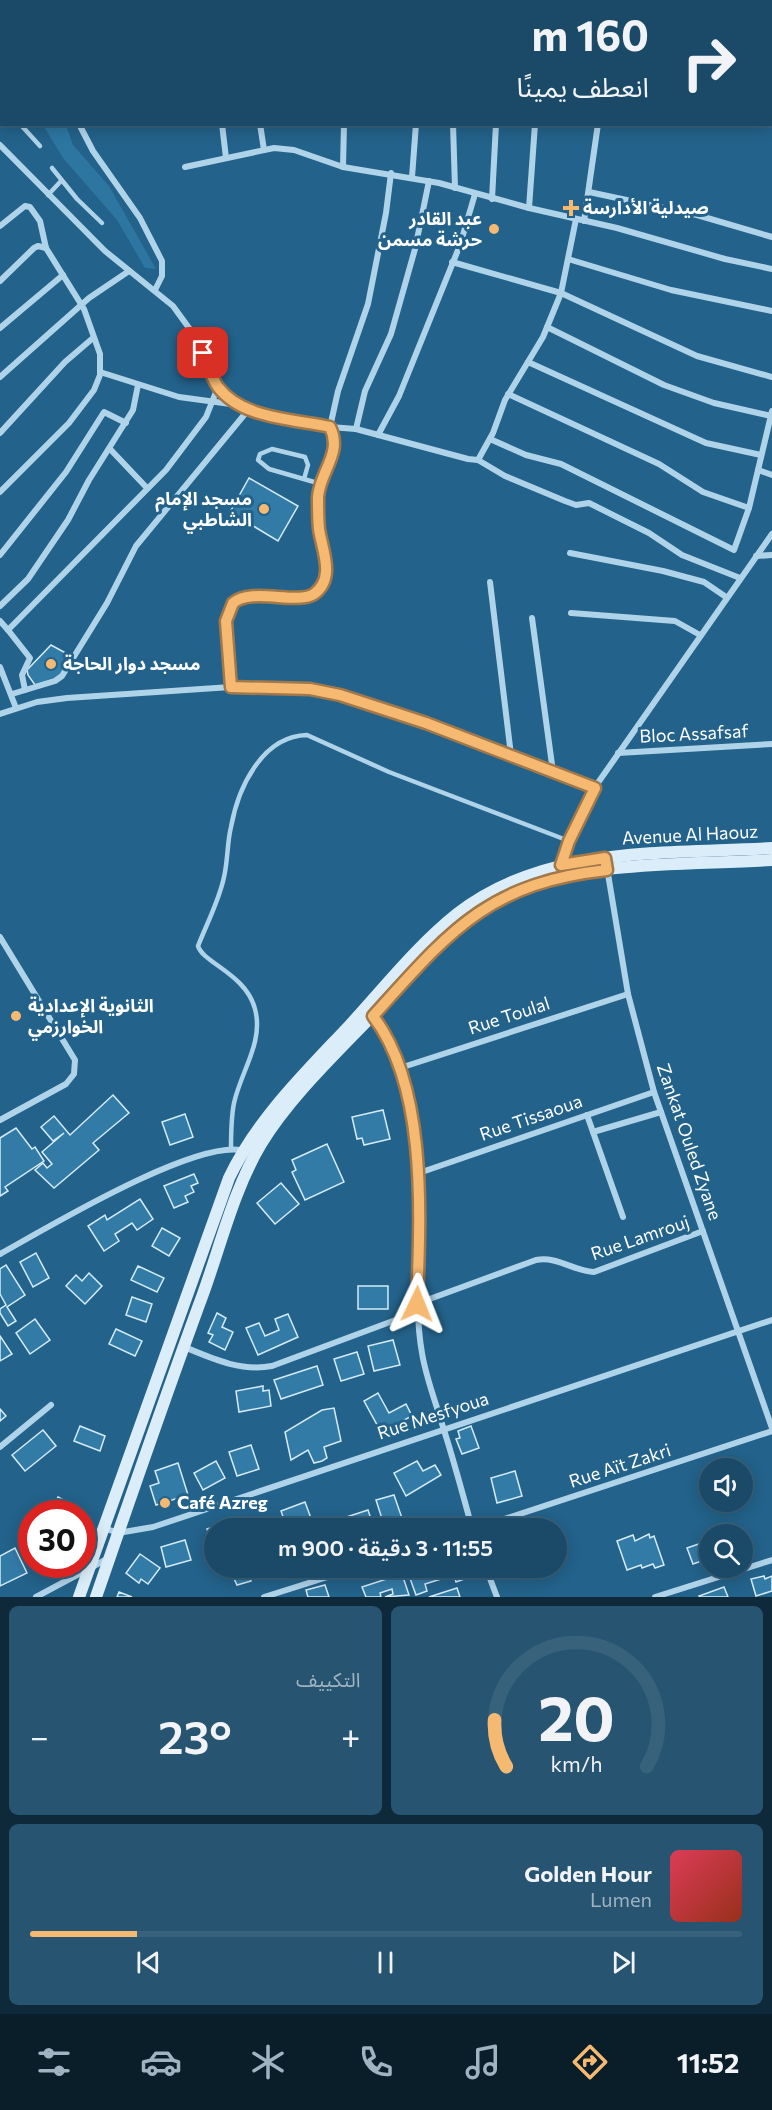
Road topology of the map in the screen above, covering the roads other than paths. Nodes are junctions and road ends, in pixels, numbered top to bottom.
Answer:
1 (22, 126) edge
2 (80, 126) edge
3 (222, 126) edge
4 (260, 126) edge
5 (344, 126) edge
6 (416, 126) edge
7 (453, 126) edge
8 (496, 126) edge
9 (535, 126) edge
10 (598, 126) edge
11 (0, 145) edge
12 (40, 146) dead end
13 (264, 150) junction
14 (226, 158) junction
15 (185, 167) dead end
16 (343, 167) junction
17 (52, 168) dead end
18 (391, 173) junction
19 (412, 177) junction
20 (61, 181) junction
21 (429, 181) junction
22 (454, 188) junction
23 (589, 192) junction
24 (475, 194) junction
25 (48, 195) junction
26 (492, 199) junction
27 (529, 208) junction
28 (576, 219) junction
29 (584, 221) junction
30 (102, 223) dead end
31 (0, 226) edge
32 (772, 237) edge
33 (46, 248) junction
34 (568, 259) junction
35 (452, 262) junction
36 (772, 269) edge
37 (129, 271) junction
38 (63, 275) junction
39 (0, 281) edge
40 (155, 290) junction
41 (561, 293) junction
42 (81, 304) junction
43 (772, 311) edge
44 (548, 327) junction
45 (0, 328) edge
46 (93, 338) junction
47 (528, 362) junction
48 (100, 372) junction
49 (0, 376) edge
50 (772, 377) edge
51 (138, 385) junction
52 (218, 387) junction
53 (508, 394) junction
54 (213, 403) junction
55 (239, 405) junction
56 (249, 409) junction
57 (772, 413) edge
58 (126, 423) junction
59 (330, 427) junction
60 (356, 429) junction
61 (0, 432) edge
62 (378, 435) junction
63 (490, 439) junction
64 (110, 449) junction
65 (761, 455) junction
66 (478, 460) junction
67 (758, 470) junction
68 (772, 475) edge
69 (303, 479) junction
70 (321, 484) junction
71 (147, 488) junction
72 (0, 492) edge
73 (749, 508) junction
74 (772, 535) edge
75 (570, 554) dead end
76 (0, 555) edge
77 (772, 555) edge
78 (756, 556) junction
79 (740, 578) junction
80 (490, 582) dead end
81 (726, 597) junction
82 (0, 606) edge
83 (571, 613) dead end
84 (532, 618) dead end
85 (0, 621) edge
86 (8, 630) junction
87 (700, 634) junction
88 (0, 667) edge
89 (231, 687) junction
90 (25, 690) junction
91 (12, 694) junction
92 (16, 708) junction
93 (0, 714) edge
94 (772, 744) edge
95 (618, 753) junction
96 (511, 755) junction
97 (553, 772) junction
98 (595, 788) junction
99 (569, 841) junction
100 (772, 848) edge
101 (772, 860) edge
102 (606, 864) junction
103 (561, 865) junction
104 (540, 876) junction
105 (0, 937) edge
106 (628, 994) junction
107 (369, 1012) junction
108 (400, 1068) junction
109 (654, 1092) junction
110 (661, 1112) junction
111 (587, 1115) junction
112 (0, 1120) edge
113 (593, 1132) junction
114 (237, 1150) junction
115 (255, 1155) junction
116 (418, 1173) junction
117 (623, 1217) dead end
118 (703, 1231) junction
119 (0, 1254) edge
120 (417, 1304) junction
121 (417, 1312) junction
122 (772, 1320) edge
123 (740, 1331) junction
124 (170, 1341) junction
125 (184, 1347) junction
126 (51, 1405) dead end
127 (444, 1428) junction
128 (772, 1430) edge
129 (0, 1447) edge
130 (471, 1518) edge
131 (504, 1518) edge
132 (103, 1528) junction
133 (118, 1533) junction
134 (96, 1546) edge
135 (109, 1558) junction
136 (772, 1560) edge
137 (96, 1564) edge
138 (69, 1578) edge
139 (85, 1578) edge
140 (324, 1578) edge
141 (490, 1578) edge
142 (94, 1596) edge
143 (36, 1597) edge
144 (79, 1597) edge
145 (264, 1597) edge
146 (497, 1597) edge
147 (655, 1597) edge

1 - 12 lane
2 - 40 street
3 - 14 street
4 - 13 street
5 - 16 street
6 - 19 street
7 - 22 street
8 - 26 street
9 - 27 street
10 - 23 street
11 - 25 street
13 - 14 street
13 - 16 street
14 - 15 street
16 - 18 street
17 - 20 lane
18 - 19 street
18 - 59 street
19 - 21 street
20 - 25 lane
20 - 30 lane
21 - 22 street
21 - 60 street
22 - 24 street
23 - 29 street
23 - 32 street
24 - 26 street
24 - 35 street
25 - 37 street
26 - 27 street
27 - 28 street
28 - 29 street
28 - 34 street
29 - 36 street
31 - 33 street
33 - 38 street
33 - 39 street
34 - 41 street
34 - 43 street
35 - 41 street
35 - 62 street
37 - 40 street
37 - 42 street
38 - 42 street
38 - 45 street
40 - 52 street
41 - 44 street
41 - 50 street
42 - 46 street
42 - 49 street
44 - 47 street
44 - 57 street
46 - 48 street
46 - 61 street
47 - 53 street
47 - 65 street
48 - 51 street
48 - 72 street
51 - 54 street
51 - 58 street
52 - 54 street
52 - 55 street
53 - 63 street
53 - 73 street
54 - 55 street
54 - 71 street
55 - 56 street
56 - 59 street
56 - 90 street
57 - 65 street
58 - 64 street
58 - 76 street
59 - 60 street
59 - 70 street
60 - 62 street
62 - 66 street
63 - 66 street
63 - 73 street
64 - 71 street
64 - 82 street
65 - 67 street
66 - 79 street
67 - 68 street
67 - 73 street
69 - 69 lane
69 - 70 lane
70 - 89 street
71 - 86 street
74 - 78 street
75 - 81 street
77 - 78 street
78 - 79 street
79 - 81 street
80 - 96 street
81 - 87 street
83 - 87 street
84 - 97 street
85 - 86 street
86 - 90 street
87 - 95 street
88 - 91 street
89 - 92 street
89 - 96 street
90 - 91 street
91 - 92 street
92 - 93 street
94 - 95 street, Bloc Assafsaf
95 - 98 street
96 - 97 street
97 - 98 street
98 - 99 street
99 - 103 street
99 - 114 lane
100 - 102 main road, Avenue Al Haouz
101 - 102 main road, Avenue Al Haouz
102 - 103 main road, Avenue Al Haouz
102 - 104 main road, Avenue Al Haouz
102 - 106 street, Zankat Ouled Zyane
103 - 104 main road, Avenue Al Haouz
104 - 107 main road
105 - 112 street
106 - 108 street, Rue Toulal
106 - 109 street, Zankat Ouled Zyane
107 - 108 street
107 - 114 main road
107 - 115 main road
108 - 116 street
109 - 110 street, Zankat Ouled Zyane
109 - 111 street, Rue Tissaoua
110 - 113 street
110 - 118 street, Zankat Ouled Zyane
111 - 113 street
111 - 116 street, Rue Tissaoua
113 - 117 street
114 - 115 street
114 - 119 street
114 - 124 main road
115 - 125 main road
116 - 120 street
118 - 120 street, Rue Lamrouj
118 - 123 street, Zankat Ouled Zyane
120 - 121 street
121 - 125 street
121 - 127 street
122 - 123 street, Rue Mesfyoua
123 - 127 street, Rue Mesfyoua
123 - 128 street, Zankat Ouled Zyane
124 - 125 street
124 - 132 main road
125 - 133 main road
126 - 129 street
127 - 130 street
127 - 133 street, Rue Mesfyoua
128 - 131 street, Rue Aït Zakri
132 - 133 street, Rue Mesfyoua
132 - 134 main road
133 - 135 main road
135 - 137 street
135 - 142 main road
136 - 147 street
138 - 143 street
139 - 144 main road
140 - 145 street
141 - 146 street

